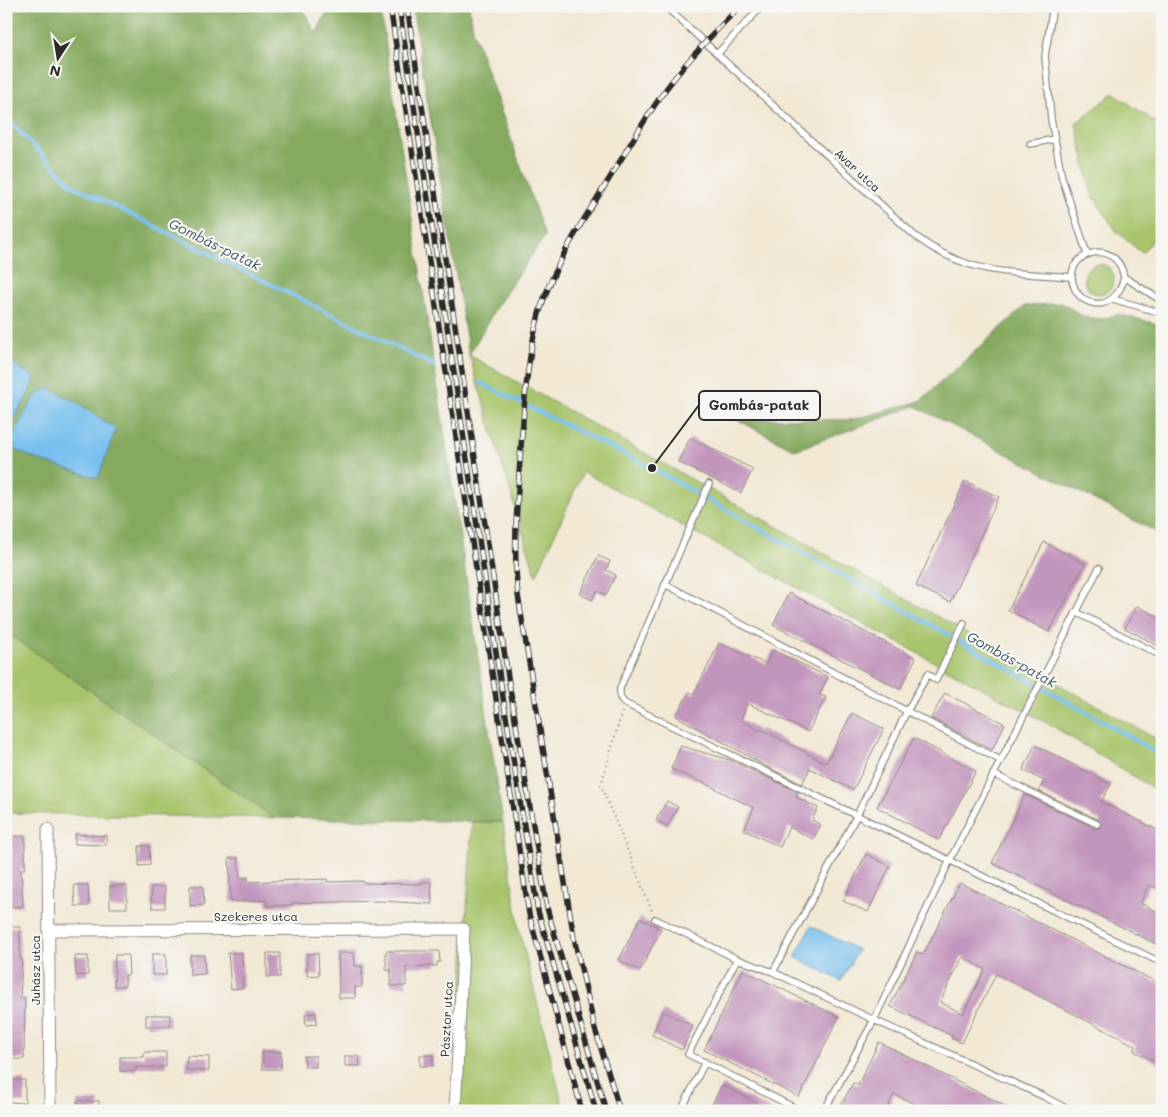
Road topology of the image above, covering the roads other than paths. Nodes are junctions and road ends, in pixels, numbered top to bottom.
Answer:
1 (665, 6) edge
2 (762, 6) edge
3 (1053, 6) edge
4 (717, 54) junction
5 (1054, 139) junction
6 (1030, 144) dead end
7 (1087, 254) junction
8 (1072, 277) junction
9 (1124, 277) junction
10 (1113, 299) junction
11 (1162, 301) edge
12 (1162, 313) edge
13 (710, 484) dead end
14 (1099, 568) dead end
15 (665, 584) junction
16 (1076, 612) junction
17 (964, 623) dead end
18 (1162, 656) edge
19 (907, 712) junction
20 (1000, 760) junction
21 (993, 774) junction
22 (857, 815) junction
23 (1097, 824) dead end
24 (48, 829) dead end
25 (950, 860) junction
26 (655, 919) road end
27 (464, 928) joint
28 (49, 930) junction
29 (736, 959) junction
30 (1162, 963) edge
31 (773, 972) junction
32 (874, 1020) junction
33 (705, 1062) junction
34 (50, 1111) edge
35 (455, 1111) edge
36 (681, 1111) edge
37 (801, 1111) edge
38 (824, 1111) edge
39 (1071, 1111) edge

1 - 4 lane, Avar utca
2 - 4 lane
3 - 5 lane
4 - 8 lane, Avar utca
5 - 6 lane
5 - 7 lane
7 - 8 lane
7 - 9 lane
8 - 10 lane
9 - 10 lane
9 - 11 lane
10 - 12 lane
13 - 15 lane
14 - 16 lane
15 - 19 lane
15 - 22 lane
16 - 18 lane
16 - 20 lane
17 - 19 lane
19 - 20 lane
19 - 22 lane
20 - 21 lane
21 - 23 lane
21 - 25 lane
22 - 25 lane
22 - 31 lane
24 - 28 street, Juhász utca
25 - 30 lane
25 - 32 lane
26 - 29 lane
27 - 28 street, Szekeres utca
27 - 35 street, Pásztor utca
28 - 34 street, Juhász utca
29 - 31 lane
29 - 33 lane
31 - 32 lane
32 - 38 lane
32 - 39 lane
33 - 36 lane
33 - 37 lane

